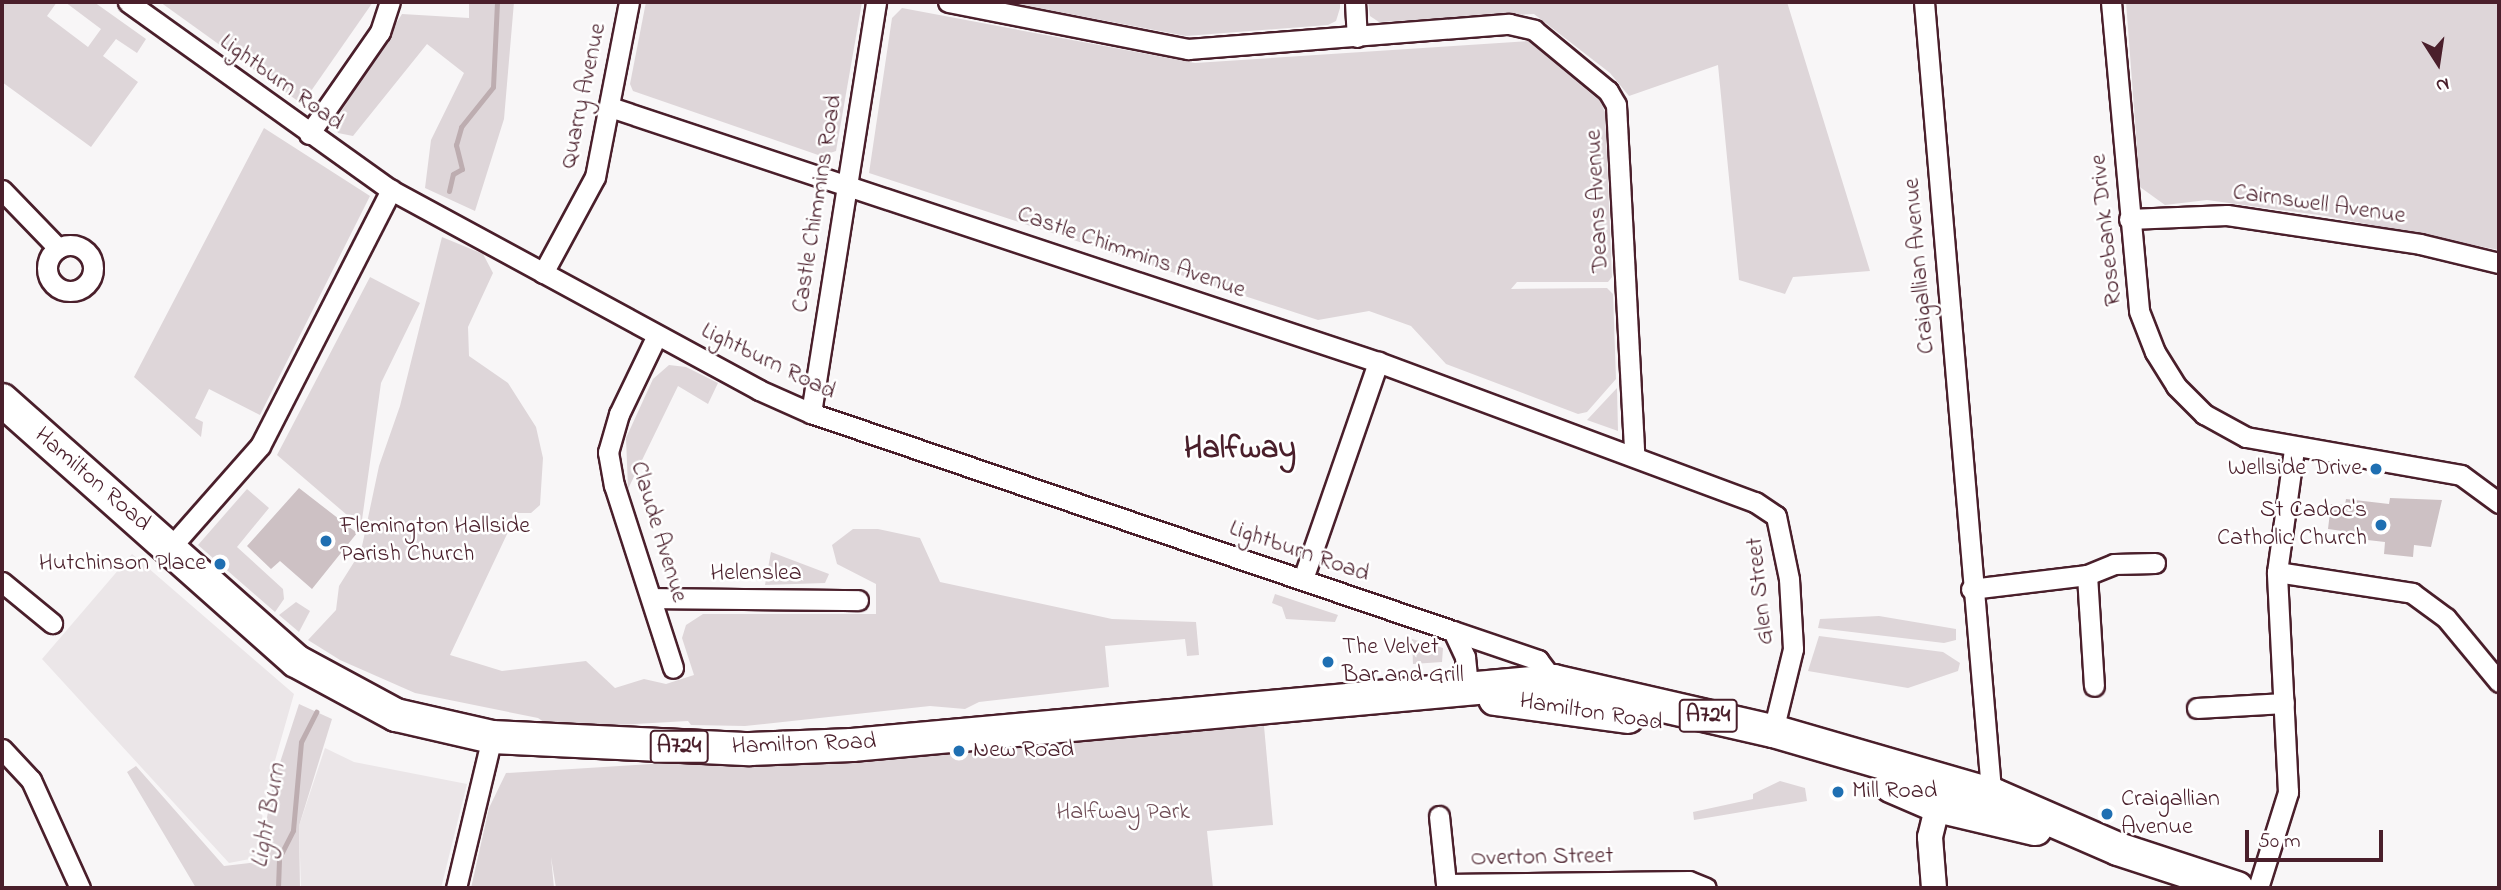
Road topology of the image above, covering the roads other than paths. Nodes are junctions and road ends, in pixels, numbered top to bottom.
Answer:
1 (128, 2) edge
2 (390, 2) edge
3 (629, 2) edge
4 (876, 2) edge
5 (948, 2) edge
6 (1354, 2) edge
7 (1924, 2) edge
8 (2111, 2) edge
9 (1357, 37) junction
10 (610, 107) junction
11 (309, 134) junction
12 (844, 182) junction
13 (2, 190) edge
14 (391, 190) junction
15 (2129, 219) junction
16 (58, 248) dead end
17 (2499, 263) edge
18 (543, 273) junction
19 (657, 335) junction
20 (1378, 362) junction
21 (2, 400) edge
22 (811, 414) junction
23 (2294, 449) junction
24 (1634, 453) junction
25 (2499, 503) edge
26 (170, 548) junction
27 (2155, 563) dead end
28 (2277, 572) junction
29 (2087, 575) junction
30 (1304, 579) junction
31 (2, 582) edge
32 (1971, 589) junction
33 (653, 598) junction
34 (858, 600) dead end
35 (52, 623) dead end
36 (1453, 631) junction
37 (673, 668) dead end
38 (1554, 681) junction
39 (2499, 682) edge
40 (2094, 686) dead end
41 (1468, 688) junction
42 (2284, 703) junction
43 (2197, 708) dead end
44 (1773, 731) junction
45 (492, 737) junction
46 (2, 750) edge
47 (1940, 795) junction
48 (1991, 807) junction
49 (1439, 816) dead end
50 (1488, 886) edge
51 (80, 888) edge
52 (456, 888) edge
53 (1706, 888) edge
54 (1934, 888) edge
55 (2237, 888) edge
56 (2258, 888) edge

1 - 11 street, Lightburn Road
2 - 11 street
3 - 10 street, Quarry Avenue
4 - 12 street, Castle Chimmins Road
5 - 9 street, Deans Avenue
6 - 9 street
7 - 32 street, Craigallian Avenue
8 - 15 street, Rosebank Drive
9 - 24 street, Deans Avenue
10 - 12 street, Castle Chimmins Avenue
10 - 18 street, Quarry Avenue
11 - 14 street, Lightburn Road
12 - 20 street, Castle Chimmins Avenue
12 - 22 street, Castle Chimmins Road
13 - 16 street
14 - 18 street, Lightburn Road
14 - 26 street
15 - 17 street, Cairnswell Avenue
15 - 23 street, Rosebank Drive
18 - 19 street, Lightburn Road
19 - 22 street, Lightburn Road
19 - 33 street, Claude Avenue
20 - 24 street, Castle Chimmins Avenue
20 - 30 street
21 - 26 main road, Hamilton Road / A724
22 - 30 street, Lightburn Road
23 - 25 street, Rosebank Drive
23 - 28 street
24 - 44 street, Glen Street
26 - 45 main road, Hamilton Road / A724
27 - 29 street
28 - 39 street
28 - 42 street
29 - 32 street
29 - 40 street
30 - 36 street, Lightburn Road
31 - 35 street
32 - 48 street, Craigallian Avenue
33 - 34 street, Helenslea
33 - 37 street, Claude Avenue
36 - 38 street, Lightburn Road
36 - 41 street
38 - 41 main road, Hamilton Road / A724
38 - 44 main road, Hamilton Road / A724
41 - 45 main road, Hamilton Road / A724
41 - 47 main road, Hamilton Road / A724
42 - 43 street
42 - 56 street
44 - 47 main road, Hamilton Road / A724
45 - 52 street
46 - 51 street
47 - 48 main road, Hamilton Road / A724
47 - 54 street
48 - 55 main road, Hamilton Road / A724
49 - 50 street, Overton Street
50 - 53 street, Overton Street

